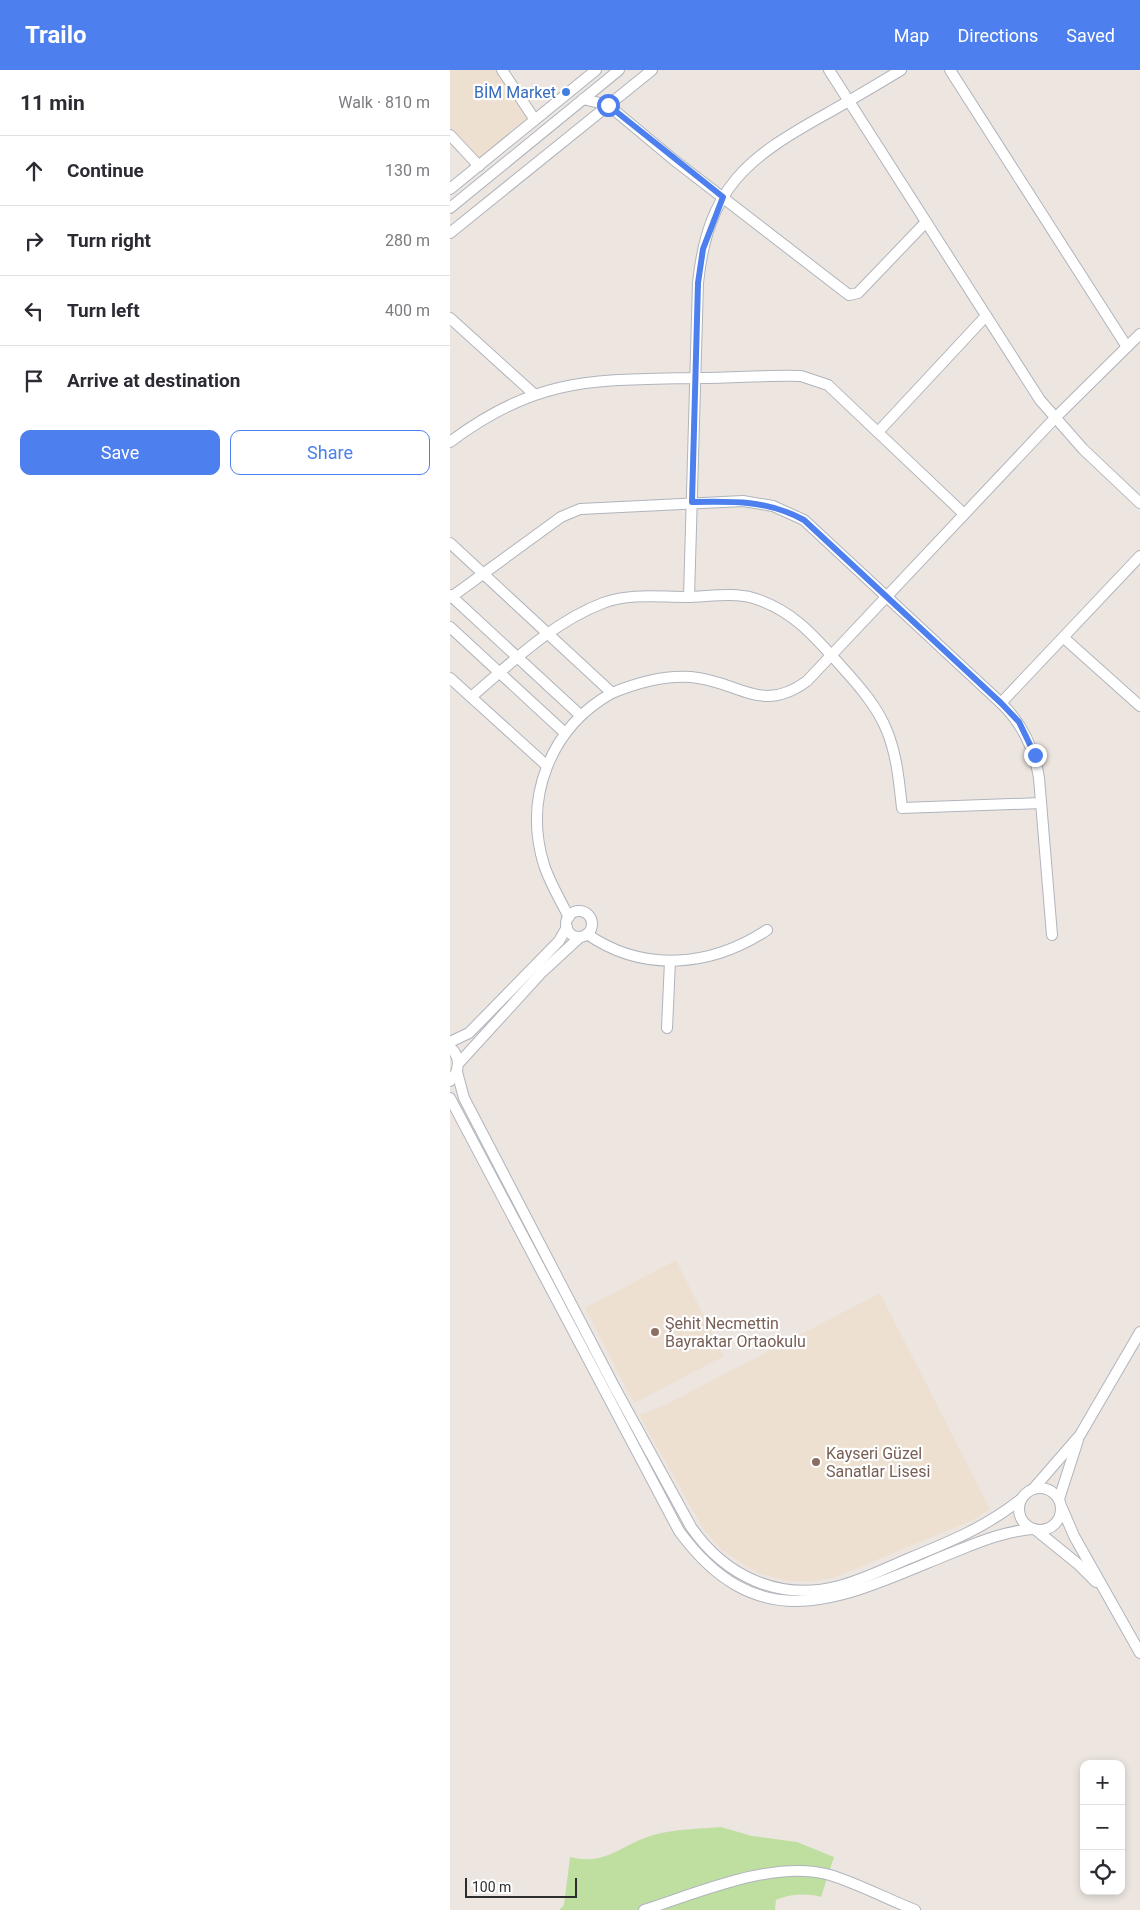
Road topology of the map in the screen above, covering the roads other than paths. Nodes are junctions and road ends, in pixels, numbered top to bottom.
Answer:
1 (502, 70) edge
2 (596, 70) edge
3 (619, 70) edge
4 (652, 70) edge
5 (829, 70) edge
6 (902, 70) edge
7 (950, 70) edge
8 (603, 83) junction
9 (584, 99) junction
10 (849, 101) junction
11 (608, 105) junction
12 (535, 120) junction
13 (450, 135) edge
14 (478, 166) junction
15 (450, 189) edge
16 (723, 197) junction
17 (450, 208) edge
18 (926, 222) junction
19 (450, 233) edge
20 (986, 316) junction
21 (450, 318) edge
22 (1140, 334) edge
23 (1127, 347) junction
24 (696, 378) junction
25 (534, 394) junction
26 (1054, 418) junction
27 (878, 432) junction
28 (450, 442) edge
29 (692, 502) junction
30 (1140, 503) edge
31 (964, 514) junction
32 (450, 543) edge
33 (1140, 556) edge
34 (483, 572) junction
35 (450, 597) edge
36 (688, 597) junction
37 (886, 597) junction
38 (450, 626) edge
39 (549, 634) junction
40 (1064, 638) junction
41 (831, 655) junction
42 (518, 658) junction
43 (500, 673) junction
44 (450, 678) edge
45 (612, 693) junction
46 (471, 697) junction
47 (1001, 703) junction
48 (1140, 706) edge
49 (580, 716) junction
50 (565, 733) junction
51 (546, 765) junction
52 (1041, 803) junction
53 (568, 922) junction
54 (767, 930) dead end
55 (584, 935) junction
56 (1052, 935) dead end
57 (670, 962) junction
58 (667, 1028) dead end
59 (450, 1042) edge
60 (450, 1047) edge
61 (455, 1072) edge
62 (450, 1098) edge
63 (1140, 1332) edge
64 (1080, 1435) junction
65 (1034, 1488) junction
66 (1020, 1500) junction
67 (1060, 1503) junction
68 (1034, 1529) junction
69 (1113, 1605) junction
70 (1140, 1653) edge
71 (644, 1910) edge
72 (915, 1910) edge

1 - 12 street
2 - 12 street
3 - 8 street
4 - 11 street
5 - 10 street
6 - 10 street
7 - 23 street
8 - 9 street
8 - 11 street
9 - 11 street
9 - 17 street
10 - 16 street
10 - 18 street
11 - 16 street
11 - 19 street
12 - 14 street
13 - 14 street
14 - 15 street
16 - 18 street
16 - 24 street
18 - 20 street
20 - 26 street
20 - 27 street
21 - 25 street
22 - 23 street
23 - 26 street
24 - 25 street
24 - 27 street
24 - 29 street
25 - 28 street
26 - 30 street
26 - 31 street
27 - 31 street
29 - 34 street
29 - 36 street
29 - 37 street
31 - 37 street
32 - 34 street
33 - 40 street
34 - 35 street
34 - 39 street
35 - 42 street
36 - 39 street
36 - 41 street
37 - 41 street
37 - 47 street
38 - 43 street
39 - 42 street
39 - 45 street
40 - 47 street
40 - 48 street
41 - 45 street
41 - 52 street
42 - 43 street
42 - 49 street
43 - 46 street
43 - 50 street
44 - 46 street
45 - 49 street
46 - 51 street
47 - 52 street
49 - 50 street
50 - 51 street
51 - 53 street
52 - 56 street
53 - 55 street
53 - 55 street
53 - 59 street
54 - 57 street
55 - 57 street
55 - 61 street
57 - 58 street
60 - 61 street
61 - 66 street
62 - 68 street
63 - 64 street
64 - 65 street
64 - 67 street
65 - 66 street
65 - 67 street
66 - 68 street
67 - 68 street
67 - 69 street
68 - 69 street
69 - 70 street
71 - 72 street

